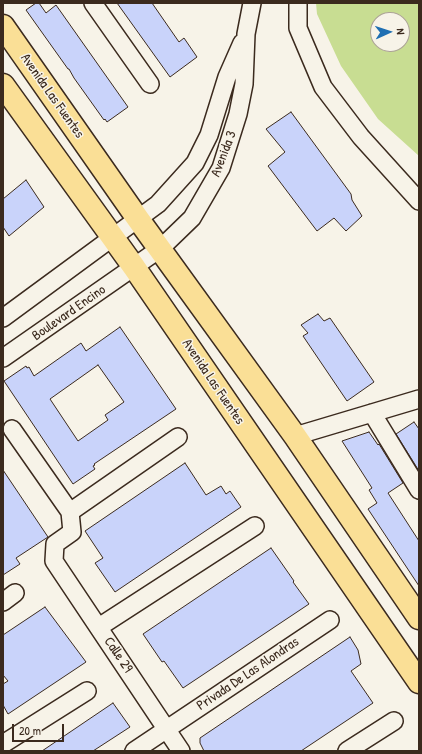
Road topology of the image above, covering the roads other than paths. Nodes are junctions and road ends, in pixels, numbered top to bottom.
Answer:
1 (93, 3) edge
2 (252, 3) edge
3 (298, 3) edge
4 (3, 26) edge
5 (246, 34) junction
6 (150, 84) dead end
7 (3, 85) edge
8 (205, 142) junction
9 (226, 151) junction
10 (419, 201) edge
11 (138, 219) junction
12 (113, 237) junction
13 (160, 248) junction
14 (134, 267) junction
15 (3, 318) edge
16 (3, 358) edge
17 (419, 399) edge
18 (372, 414) junction
19 (12, 429) dead end
20 (295, 436) junction
21 (178, 437) dead end
22 (419, 490) edge
23 (70, 512) junction
24 (255, 526) dead end
25 (419, 618) edge
26 (330, 620) dead end
27 (99, 627) junction
28 (419, 682) edge
29 (87, 691) dead end
30 (394, 721) dead end
31 (167, 729) junction
32 (3, 744) edge
33 (134, 751) edge
34 (181, 751) edge
35 (346, 751) edge

1 - 6 street
2 - 5 street, Avenida 3
3 - 10 street
4 - 11 main road, Avenida Las Fuentes
5 - 8 street, Avenida 3
5 - 9 street, Avenida 3
7 - 12 main road, Avenida Las Fuentes
8 - 9 street
8 - 11 street, Avenida 3
9 - 13 street, Avenida 3
11 - 12 street, Avenida 3
11 - 13 main road, Avenida Las Fuentes
12 - 14 main road, Avenida Las Fuentes
12 - 15 street
13 - 14 street, Avenida 3
13 - 20 main road, Avenida Las Fuentes
14 - 16 street, Boulevard Encino
14 - 28 main road, Avenida Las Fuentes
17 - 18 street
18 - 20 street
18 - 22 street
19 - 23 street
20 - 25 main road, Avenida Las Fuentes
21 - 23 street
23 - 27 street, Calle 29
24 - 27 street
26 - 31 street, Privada De Las Alondras
27 - 31 street, Calle 29
29 - 32 street
30 - 35 street
31 - 33 street, Privada De Las Alondras
31 - 34 street, Calle 29

